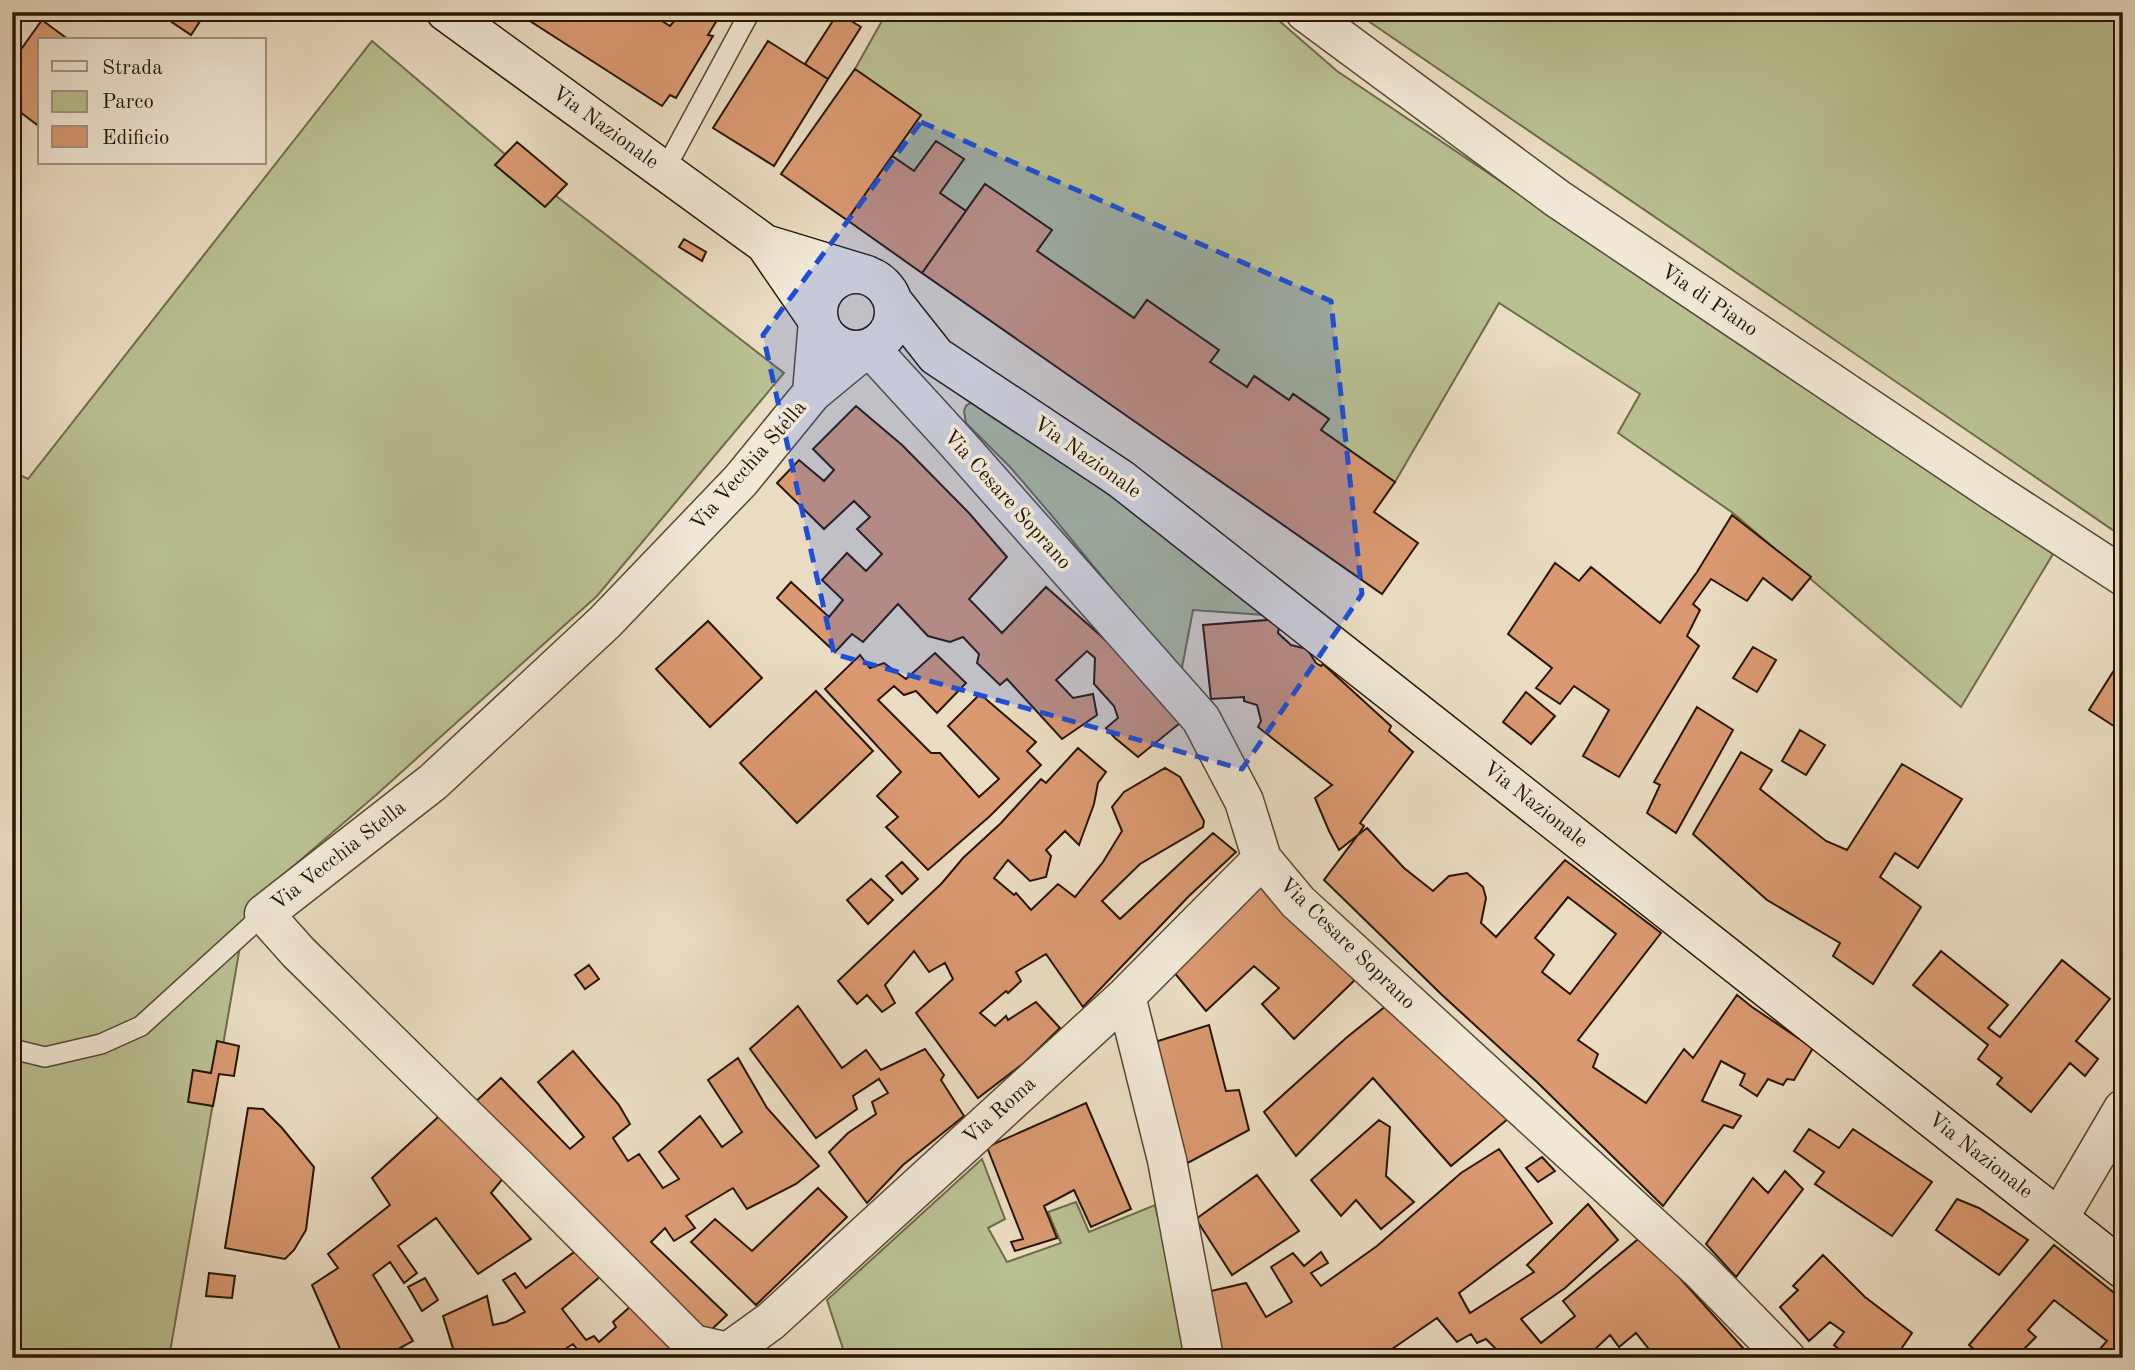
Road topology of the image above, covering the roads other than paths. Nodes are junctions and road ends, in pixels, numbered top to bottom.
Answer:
1 (446, 12) edge
2 (750, 12) edge
3 (1305, 12) edge
4 (664, 171) junction
5 (765, 244) junction
6 (867, 275) junction
7 (894, 303) junction
8 (818, 321) junction
9 (870, 348) junction
10 (936, 356) junction
11 (813, 393) junction
12 (2123, 576) edge
13 (1262, 859) junction
14 (264, 914) junction
15 (1126, 996) junction
16 (12, 1049) edge
17 (2123, 1109) edge
18 (2059, 1218) junction
19 (2123, 1269) edge
20 (732, 1355) edge
21 (1204, 1358) edge
22 (1786, 1358) edge

1 - 4 street, Via Nazionale
2 - 4 lane
3 - 12 street, Via di Piano
4 - 5 street, Via Nazionale
5 - 6 street, Via Nazionale
5 - 8 street, Via Nazionale
6 - 7 street, Via Nazionale
6 - 8 street
7 - 9 street
7 - 10 street, Via Nazionale
8 - 9 street, Via Nazionale
8 - 11 street, Via Vecchia Stella
9 - 10 street, Via Nazionale
9 - 11 street, Via Vecchia Stella
9 - 13 street, Via Cesare Soprano
10 - 18 street, Via Nazionale
11 - 14 street, Via Vecchia Stella
13 - 15 street, Via Roma
13 - 22 street, Via Cesare Soprano
14 - 16 lane
14 - 20 street, Via Vecchia Stella
15 - 20 street, Via Roma
15 - 21 street
17 - 18 street
18 - 19 street, Via Nazionale

